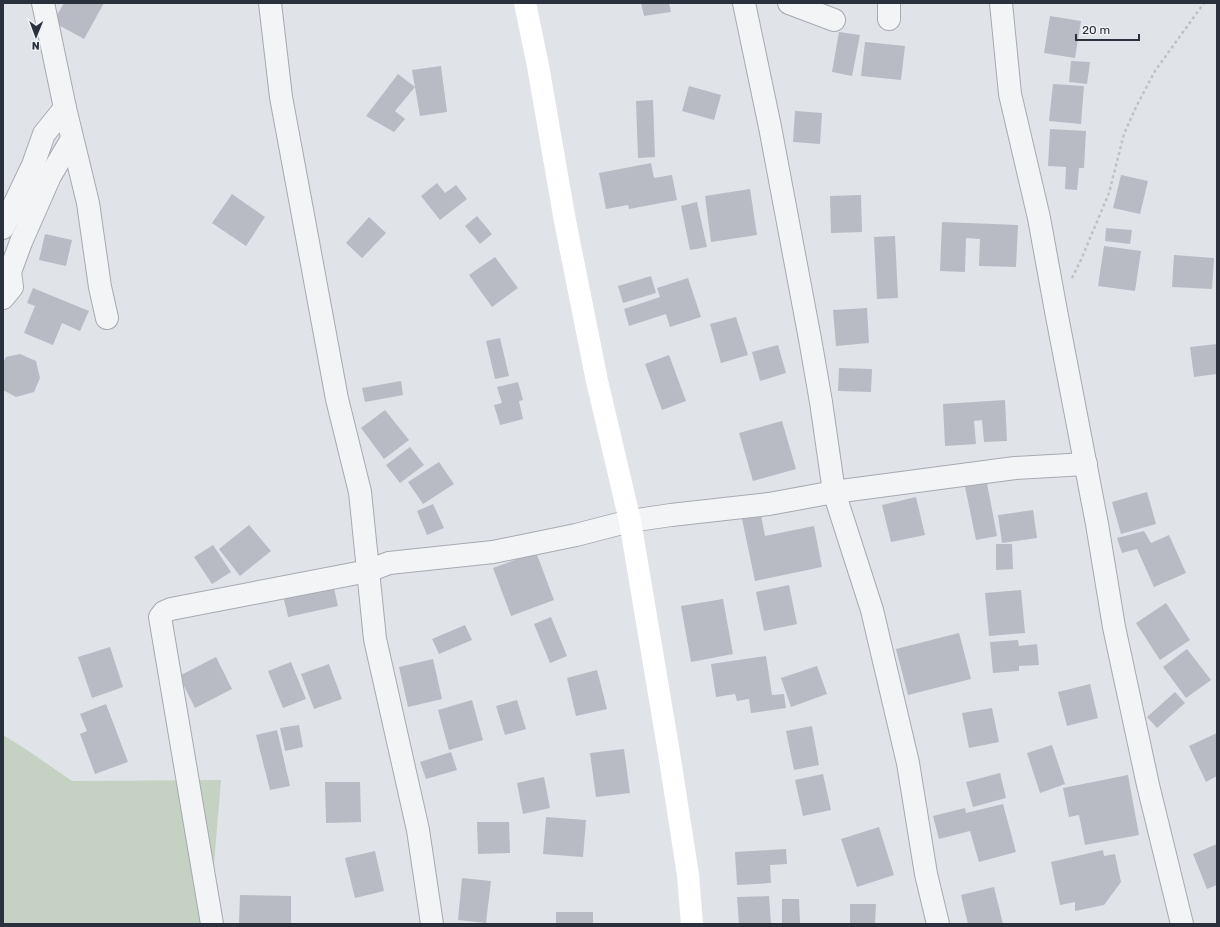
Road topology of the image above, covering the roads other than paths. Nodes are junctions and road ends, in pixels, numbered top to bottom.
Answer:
1 (43, 3) edge
2 (270, 3) edge
3 (525, 3) edge
4 (744, 3) edge
5 (789, 3) edge
6 (1001, 3) edge
7 (834, 20) dead end
8 (65, 108) junction
9 (72, 139) junction
10 (6, 216) edge
11 (7, 270) edge
12 (3, 298) edge
13 (107, 318) dead end
14 (1086, 464) junction
15 (834, 492) junction
16 (630, 522) junction
17 (368, 571) junction
18 (212, 924) edge
19 (432, 924) edge
20 (692, 924) edge
21 (938, 924) edge
22 (1182, 924) edge

1 - 8 street
2 - 17 street
3 - 16 main road
4 - 15 street
5 - 7 street
6 - 14 street
8 - 9 street
8 - 10 street
9 - 11 street
9 - 13 street
11 - 12 street
14 - 15 street
14 - 22 street
15 - 16 street
15 - 21 street
16 - 17 street
16 - 20 main road
17 - 18 street
17 - 19 street

